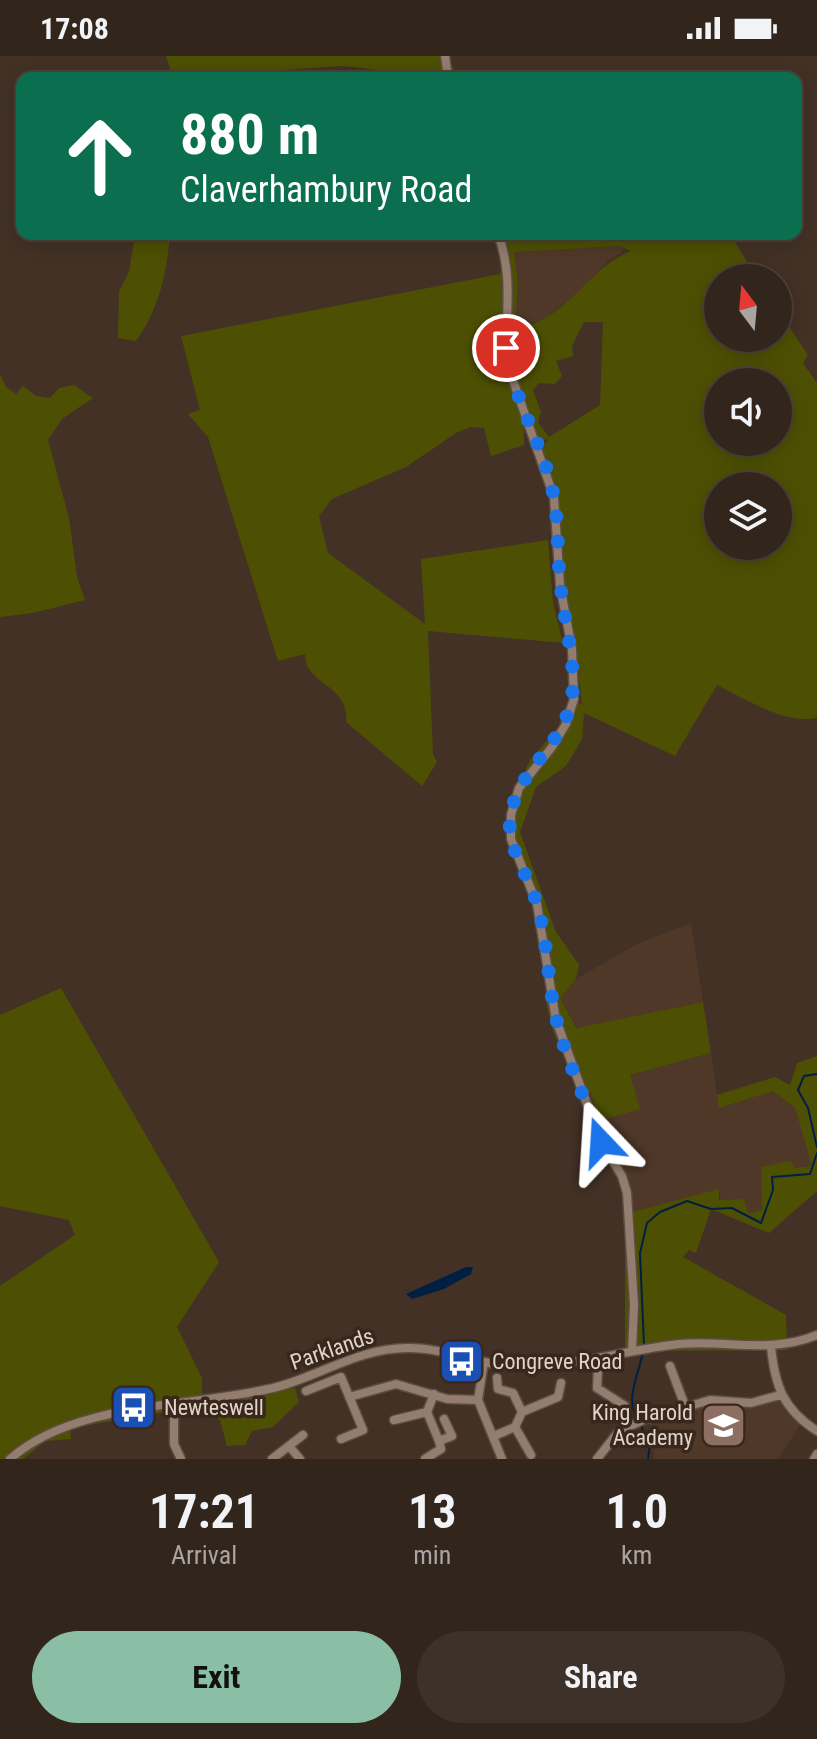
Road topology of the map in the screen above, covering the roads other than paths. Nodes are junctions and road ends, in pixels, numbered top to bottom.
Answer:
1 (500, 240) edge
2 (817, 1335) edge
3 (771, 1347) junction
4 (639, 1350) junction
5 (484, 1362) junction
6 (670, 1366) dead end
7 (598, 1369) dead end
8 (497, 1378) dead end
9 (561, 1383) dead end
10 (306, 1391) dead end
11 (434, 1394) junction
12 (780, 1395) junction
13 (349, 1397) junction
14 (478, 1400) junction
15 (174, 1404) junction
16 (685, 1406) junction
17 (427, 1412) junction
18 (522, 1412) junction
19 (444, 1419) dead end
20 (394, 1420) dead end
21 (515, 1427) junction
22 (625, 1428) junction
23 (817, 1431) edge
24 (303, 1435) dead end
25 (494, 1436) junction
26 (341, 1439) dead end
27 (439, 1441) junction
28 (289, 1446) junction
29 (817, 1454) edge
30 (531, 1455) dead end
31 (177, 1458) edge
32 (10, 1459) edge
33 (272, 1459) edge
34 (300, 1459) edge
35 (425, 1459) edge
36 (502, 1459) edge
37 (597, 1459) edge
38 (814, 1459) edge

1 - 4 street
2 - 3 street, Parklands
3 - 4 street, Parklands
3 - 12 street
4 - 5 street, Parklands
5 - 14 street
5 - 15 street, Parklands
6 - 16 street
7 - 22 street
8 - 18 street
9 - 18 street
10 - 13 street
11 - 13 street
11 - 14 street
11 - 17 street
12 - 16 street
12 - 23 street
13 - 26 street
14 - 25 street
15 - 31 street
15 - 32 street, Parklands
16 - 22 street
17 - 20 street
17 - 27 street
18 - 21 street
19 - 27 street
21 - 25 street
21 - 30 street
22 - 37 street
24 - 28 street
25 - 36 street
27 - 35 street
28 - 33 street
28 - 34 street
29 - 38 street

